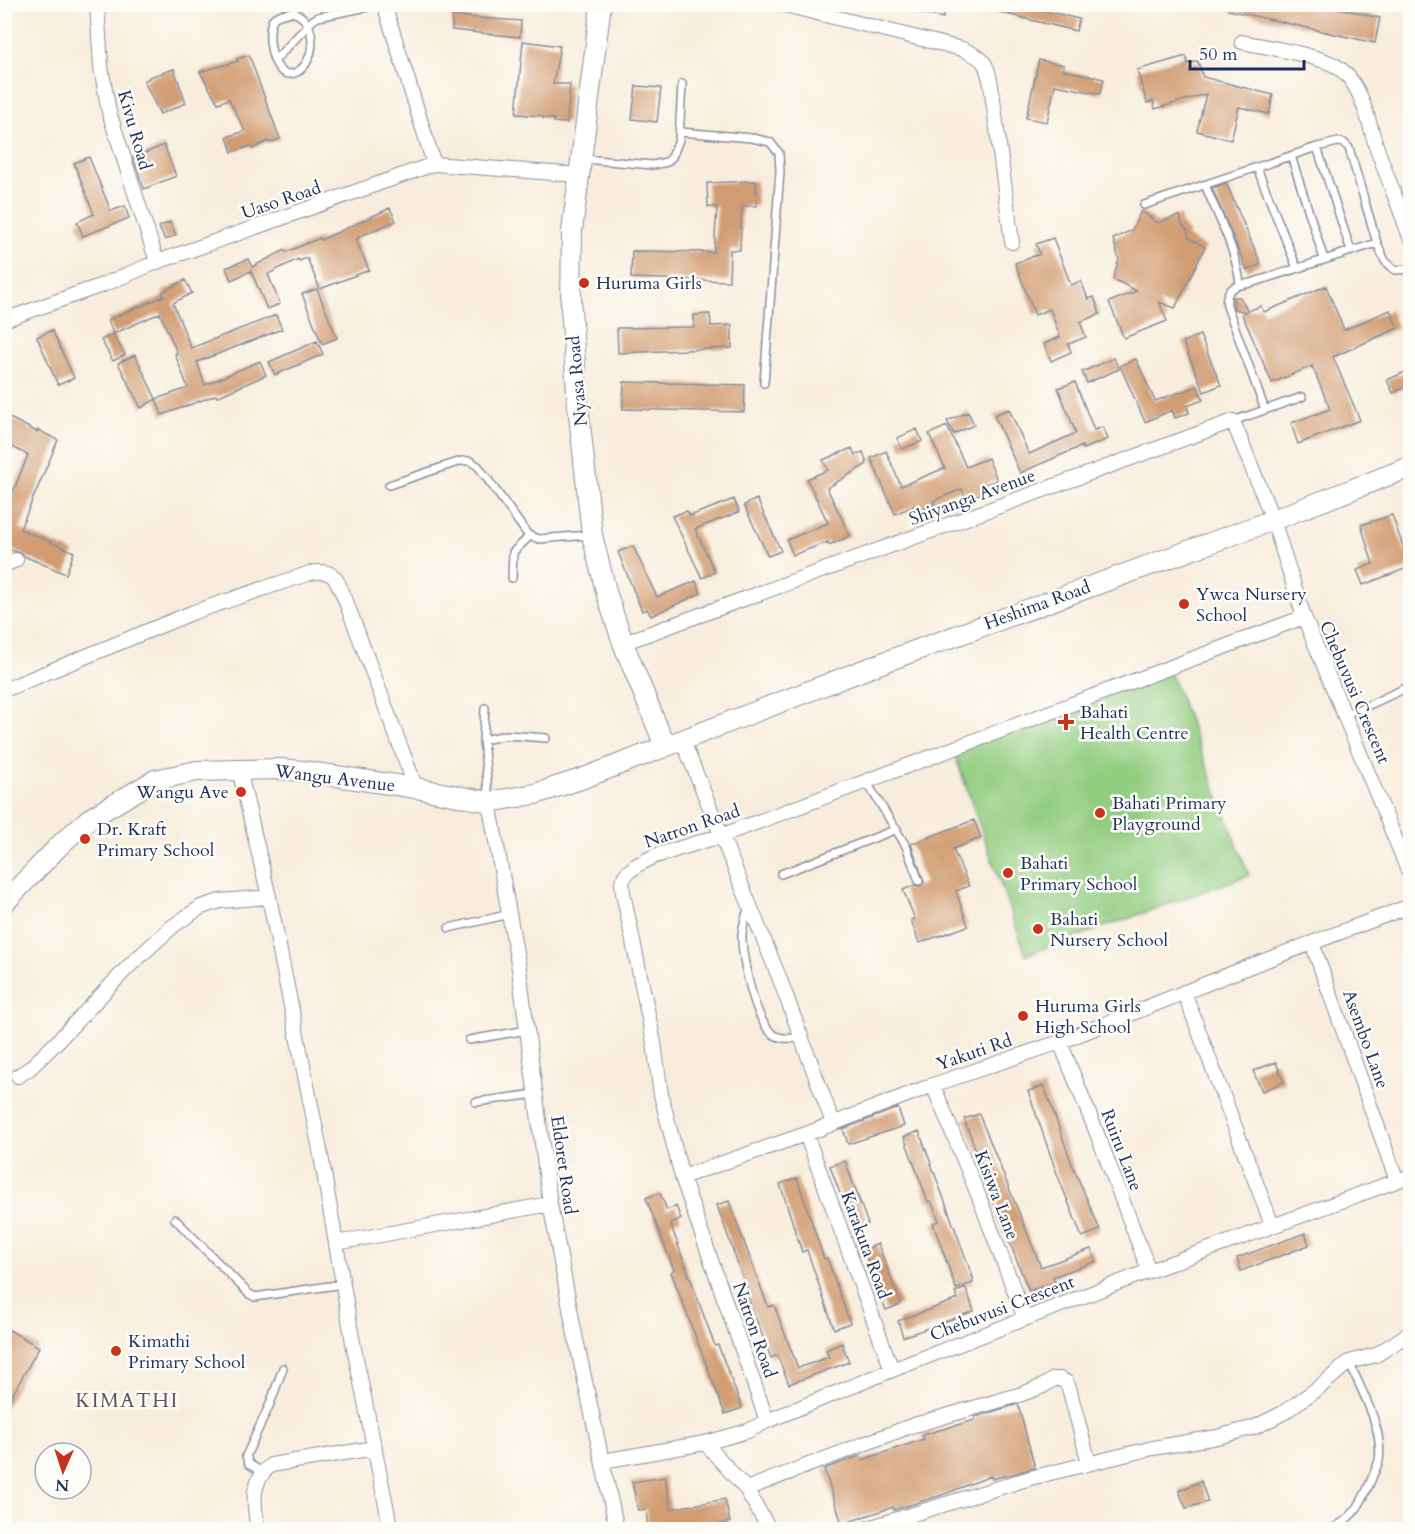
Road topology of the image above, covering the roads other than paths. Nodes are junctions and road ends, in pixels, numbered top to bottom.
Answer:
1 (97, 4) edge
2 (383, 4) edge
3 (601, 4) edge
4 (781, 4) edge
5 (309, 24) junction
6 (1242, 42) dead end
7 (275, 60) junction
8 (682, 84) dead end
9 (680, 132) junction
10 (1317, 147) junction
11 (1291, 156) junction
12 (434, 164) junction
13 (580, 167) junction
14 (1257, 168) junction
15 (1204, 185) junction
16 (1144, 206) dead end
17 (1410, 237) edge
18 (1012, 242) dead end
19 (1377, 243) junction
20 (1351, 251) junction
21 (1324, 259) junction
22 (157, 262) junction
23 (1297, 268) junction
24 (1410, 269) edge
25 (1240, 284) junction
26 (4, 320) edge
27 (764, 382) dead end
28 (1302, 397) dead end
29 (1265, 410) junction
30 (1233, 421) junction
31 (1410, 466) edge
32 (389, 485) dead end
33 (1273, 520) junction
34 (592, 535) junction
35 (530, 536) junction
36 (512, 578) dead end
37 (1304, 616) junction
38 (623, 643) junction
39 (1410, 686) edge
40 (4, 690) edge
41 (485, 708) dead end
42 (1345, 714) junction
43 (546, 738) dead end
44 (483, 740) junction
45 (673, 742) junction
46 (239, 769) junction
47 (866, 781) junction
48 (416, 788) junction
49 (489, 802) junction
50 (897, 829) junction
51 (723, 835) junction
52 (780, 874) dead end
53 (1410, 875) edge
54 (919, 881) dead end
55 (269, 897) junction
56 (4, 903) edge
57 (750, 904) junction
58 (1410, 906) edge
59 (510, 914) junction
60 (449, 928) dead end
61 (1312, 943) junction
62 (1184, 992) junction
63 (527, 1030) junction
64 (802, 1038) junction
65 (469, 1040) dead end
66 (1060, 1042) junction
67 (18, 1076) dead end
68 (933, 1085) junction
69 (536, 1094) junction
70 (476, 1102) dead end
71 (833, 1123) junction
72 (806, 1134) junction
73 (1410, 1176) edge
74 (682, 1177) junction
75 (1397, 1181) junction
76 (550, 1204) junction
77 (175, 1219) dead end
78 (1272, 1225) junction
79 (336, 1243) junction
80 (1149, 1271) junction
81 (343, 1284) junction
82 (1025, 1319) junction
83 (1410, 1333) edge
84 (1349, 1362) junction
85 (283, 1368) dead end
86 (892, 1370) junction
87 (767, 1421) junction
88 (705, 1443) junction
89 (375, 1448) junction
90 (603, 1461) junction
91 (1089, 1463) junction
92 (262, 1472) junction
93 (746, 1489) junction
94 (258, 1530) edge
95 (391, 1530) edge
96 (617, 1530) edge
97 (770, 1530) edge
98 (862, 1530) edge
99 (1329, 1530) edge

1 - 22 street, Kivu Road
2 - 5 lane
2 - 12 street
3 - 13 street, Nyasa Road
4 - 18 street
5 - 7 lane
5 - 7 lane
5 - 7 lane
6 - 17 street
8 - 9 lane
9 - 13 lane
9 - 27 lane
10 - 11 lane
10 - 19 lane
10 - 20 lane
11 - 14 lane
11 - 21 lane
12 - 13 street, Uaso Road
12 - 22 street, Uaso Road
13 - 34 street, Nyasa Road
14 - 15 lane
14 - 23 lane
15 - 16 lane
15 - 25 lane
19 - 20 lane
19 - 24 lane
20 - 21 lane
21 - 23 lane
22 - 26 street, Uaso Road
23 - 25 lane
25 - 29 lane
28 - 29 lane
29 - 30 lane
30 - 33 street
30 - 38 street, Shiyanga Avenue
31 - 33 street, Heshima Road
32 - 35 lane
33 - 37 street, Chebuvusi Crescent
33 - 45 street, Heshima Road
34 - 35 lane
34 - 38 street, Nyasa Road
35 - 36 lane
37 - 42 street, Chebuvusi Crescent
37 - 47 street, Natron Road
38 - 45 street, Nyasa Road
39 - 42 lane
40 - 48 street
41 - 44 lane
42 - 53 street, Chebuvusi Crescent
43 - 44 lane
44 - 49 lane
45 - 49 street, Wangu Avenue
45 - 51 street
46 - 48 street, Wangu Avenue
46 - 55 street
46 - 56 street, Wangu Avenue
47 - 50 lane
47 - 51 street, Natron Road
48 - 49 street, Wangu Avenue
49 - 59 street, Eldoret Road
50 - 52 lane
50 - 54 lane
51 - 57 street
51 - 74 street, Natron Road
55 - 67 street
55 - 79 street
57 - 64 street
57 - 64 lane
58 - 61 street, Yakuti Rd
59 - 60 lane
59 - 63 street, Eldoret Road
61 - 62 street, Yakuti Rd
61 - 75 street, Asembo Lane
62 - 66 street, Yakuti Rd
62 - 78 street
63 - 65 lane
63 - 69 street, Eldoret Road
64 - 71 street
66 - 68 street, Yakuti Rd
66 - 80 street, Ruiru Lane
68 - 71 street, Yakuti Rd
68 - 82 street, Kisiwa Lane
69 - 70 lane
69 - 76 street, Eldoret Road
71 - 72 street, Yakuti Rd
72 - 74 street, Yakuti Rd
72 - 86 street, Karakuta Road
73 - 75 street, Chebuvusi Crescent
74 - 87 street, Natron Road
75 - 78 street, Chebuvusi Crescent
76 - 79 street
76 - 90 street, Eldoret Road
77 - 81 lane
78 - 80 street, Chebuvusi Crescent
79 - 81 street
80 - 82 street, Chebuvusi Crescent
81 - 89 street
82 - 86 street, Chebuvusi Crescent
83 - 84 street
84 - 91 street
84 - 99 lane
85 - 92 lane
86 - 87 street, Chebuvusi Crescent
87 - 88 street, Chebuvusi Crescent
88 - 90 street, Chebuvusi Crescent
88 - 93 street
89 - 92 street
89 - 95 street
90 - 96 street, Eldoret Road
91 - 93 street
91 - 98 street
92 - 94 street
93 - 97 street

